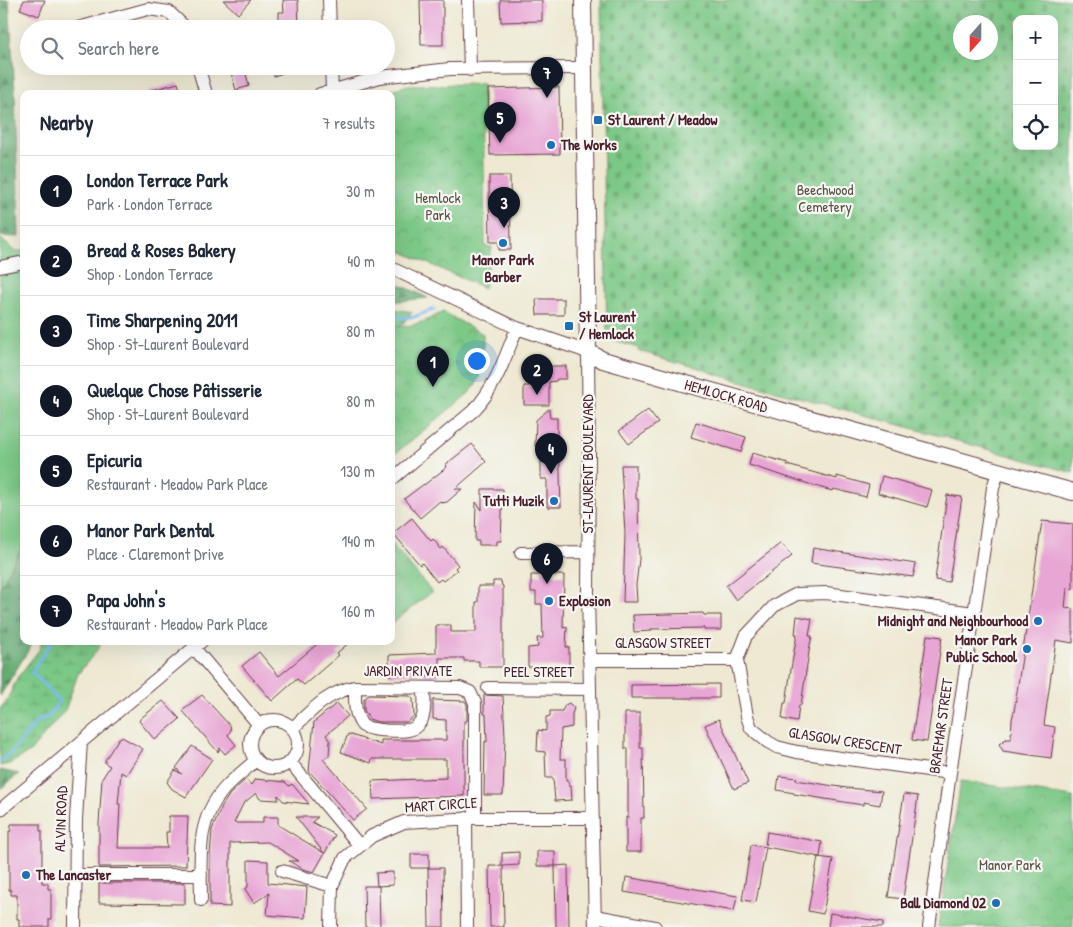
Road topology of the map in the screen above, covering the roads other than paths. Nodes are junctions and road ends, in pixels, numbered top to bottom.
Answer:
1 (329, 0) edge
2 (468, 0) edge
3 (583, 0) edge
4 (107, 20) edge
5 (177, 20) edge
6 (330, 20) edge
7 (584, 68) junction
8 (470, 70) junction
9 (201, 75) edge
10 (329, 75) edge
11 (205, 90) edge
12 (326, 90) edge
13 (333, 90) edge
14 (20, 263) edge
15 (0, 267) edge
16 (395, 270) edge
17 (517, 328) junction
18 (588, 352) junction
19 (998, 472) junction
20 (395, 477) edge
21 (1073, 492) edge
22 (588, 552) junction
23 (521, 553) dead end
24 (974, 613) junction
25 (198, 645) edge
26 (589, 660) junction
27 (737, 660) junction
28 (355, 687) junction
29 (424, 688) junction
30 (488, 688) dead end
31 (590, 689) junction
32 (259, 725) junction
33 (293, 728) junction
34 (81, 742) junction
35 (256, 760) junction
36 (290, 762) junction
37 (950, 773) junction
38 (0, 810) edge
39 (470, 818) junction
40 (592, 818) junction
41 (359, 845) junction
42 (282, 871) dead end
43 (75, 875) junction
44 (201, 875) junction
45 (332, 886) junction
46 (201, 900) dead end
47 (595, 922) edge
48 (75, 927) edge
49 (330, 927) edge
50 (467, 927) edge
51 (655, 927) edge
52 (929, 927) edge

1 - 6 street
2 - 8 street
3 - 7 main road, ST-LAURENT BOULEVARD
4 - 5 street
7 - 8 street
7 - 18 main road, ST-LAURENT BOULEVARD
8 - 13 street
9 - 11 street
10 - 12 street
14 - 15 street
16 - 17 street, HEMLOCK ROAD
17 - 18 street, HEMLOCK ROAD
17 - 20 street
18 - 19 main road, HEMLOCK ROAD
18 - 22 street, ST-LAURENT BOULEVARD
19 - 21 main road, HEMLOCK ROAD
19 - 24 street, BRAEMAR STREET
22 - 23 street
22 - 26 street, ST-LAURENT BOULEVARD
24 - 27 street
24 - 37 street, BRAEMAR STREET
25 - 32 street
25 - 34 street
26 - 27 street, GLASGOW STREET
26 - 31 street, ST-LAURENT BOULEVARD
27 - 37 street, GLASGOW CRESCENT
28 - 29 street, JARDIN PRIVATE
28 - 29 street
28 - 33 street, JARDIN PRIVATE
29 - 39 street, JARDIN PRIVATE
30 - 31 street, PEEL STREET
31 - 40 street, ST-LAURENT BOULEVARD
32 - 33 street
32 - 35 street
33 - 36 street
34 - 38 street
34 - 43 street, ALVIN ROAD
35 - 36 street
35 - 44 street
36 - 41 street
37 - 52 street, BRAEMAR STREET
39 - 40 street, MART CIRCLE
39 - 41 street, MART CIRCLE
39 - 50 street, JARDIN PRIVATE
40 - 47 street, ST-LAURENT BOULEVARD
41 - 45 street, MART CIRCLE
42 - 45 street
43 - 44 street
43 - 48 street, ALVIN ROAD
44 - 46 street
45 - 49 street, MART CIRCLE
47 - 51 street

